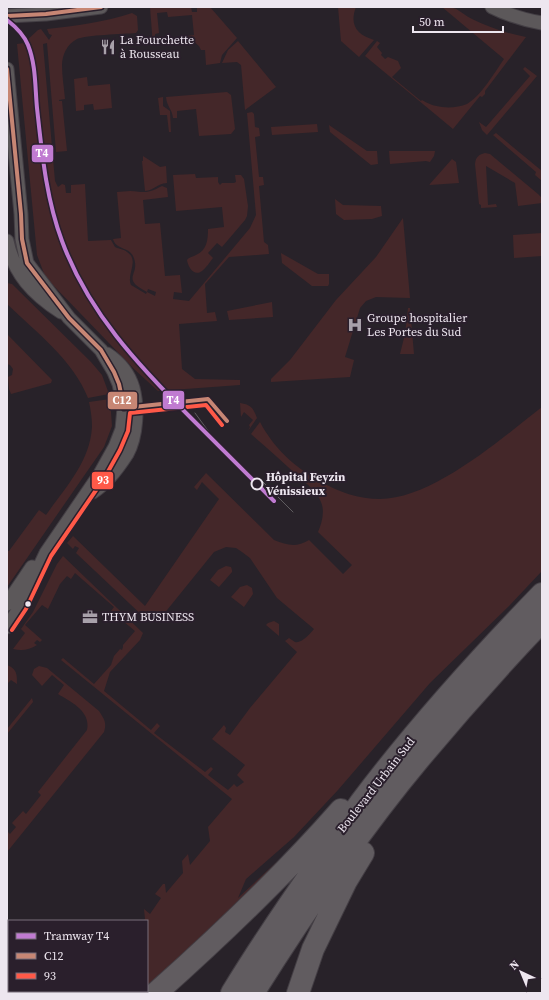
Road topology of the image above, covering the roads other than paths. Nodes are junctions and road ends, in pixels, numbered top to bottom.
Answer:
1 (101, 7) edge
2 (492, 7) edge
3 (7, 16) edge
4 (542, 23) edge
5 (7, 69) edge
6 (7, 241) edge
7 (69, 318) junction
8 (46, 552) junction
9 (542, 594) edge
10 (7, 604) edge
11 (542, 621) edge
12 (7, 627) edge
13 (419, 730) junction
14 (418, 759) junction
15 (156, 993) edge
16 (232, 993) edge
17 (253, 993) edge
18 (298, 993) edge

1 - 3 street
2 - 4 street
5 - 7 street
6 - 7 street
7 - 8 street
8 - 10 street
8 - 12 street
9 - 13 highway, Boulevard Urbain Sud
11 - 14 highway, Boulevard Urbain Sud
13 - 15 highway
13 - 16 highway, Boulevard Urbain Sud
14 - 17 highway, Boulevard Urbain Sud
14 - 18 highway

